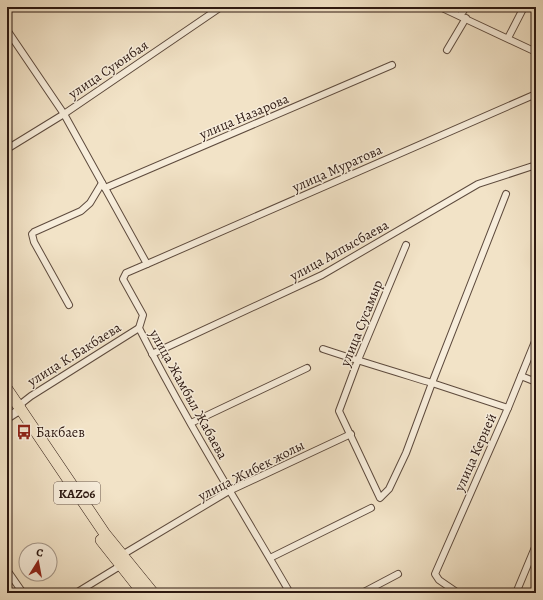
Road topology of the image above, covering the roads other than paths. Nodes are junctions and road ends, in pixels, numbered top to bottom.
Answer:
1 (221, 7) edge
2 (440, 7) edge
3 (466, 7) edge
4 (524, 7) edge
5 (463, 17) junction
6 (7, 30) edge
7 (508, 38) junction
8 (447, 50) dead end
9 (536, 52) edge
10 (392, 65) dead end
11 (536, 94) edge
12 (64, 114) junction
13 (7, 149) edge
14 (536, 165) edge
15 (103, 185) junction
16 (506, 194) dead end
17 (406, 245) dead end
18 (147, 264) junction
19 (68, 306) dead end
20 (139, 328) junction
21 (536, 339) edge
22 (323, 349) dead end
23 (152, 354) junction
24 (358, 360) junction
25 (307, 368) dead end
26 (521, 376) junction
27 (536, 382) edge
28 (432, 383) junction
29 (7, 389) edge
30 (7, 401) edge
31 (508, 408) junction
32 (14, 414) edge
33 (191, 423) junction
34 (351, 434) junction
35 (229, 491) junction
36 (371, 508) dead end
37 (536, 545) edge
38 (270, 558) junction
39 (121, 560) junction
40 (7, 570) edge
41 (398, 574) dead end
42 (23, 593) edge
43 (76, 593) edge
44 (143, 593) edge
45 (153, 593) edge
46 (290, 593) edge
47 (362, 593) edge
48 (458, 593) edge
49 (516, 593) edge

1 - 12 street, улица Суюнбая
2 - 5 street
3 - 5 street
4 - 7 street
5 - 7 street
5 - 8 street
6 - 12 street
7 - 9 street
10 - 15 street, улица Назарова
11 - 18 street, улица Муратова
12 - 13 street, улица Суюнбая
12 - 15 street
14 - 23 street, улица Алпысбаева
15 - 18 street
15 - 19 street
16 - 28 street
17 - 24 street, улица Сусамыр
18 - 20 street, улица Жамбыл Жабаева
20 - 23 street, улица Жамбыл Жабаева
20 - 32 street, улица К.Бакбаева
21 - 26 street, улица Керней
22 - 24 street
23 - 33 street, улица Жамбыл Жабаева
24 - 28 street
24 - 34 street, улица Сусамыр
25 - 33 street
26 - 27 street
26 - 31 street, улица Керней
28 - 31 street
28 - 34 street
29 - 32 highway, KАZ06
30 - 32 highway, KАZ06
31 - 48 street, улица Керней
32 - 39 highway, KАZ06
33 - 35 street, улица Жамбыл Жабаева
34 - 35 street, улица Жибек жолы
35 - 38 street, улица Жамбыл Жабаева
35 - 39 street, улица Жибек жолы
36 - 38 street
37 - 49 street
38 - 46 street, улица Жамбыл Жабаева
39 - 43 street, улица Жибек жолы
39 - 44 highway, KАZ06
39 - 45 highway, KАZ06
40 - 42 street
41 - 47 street

